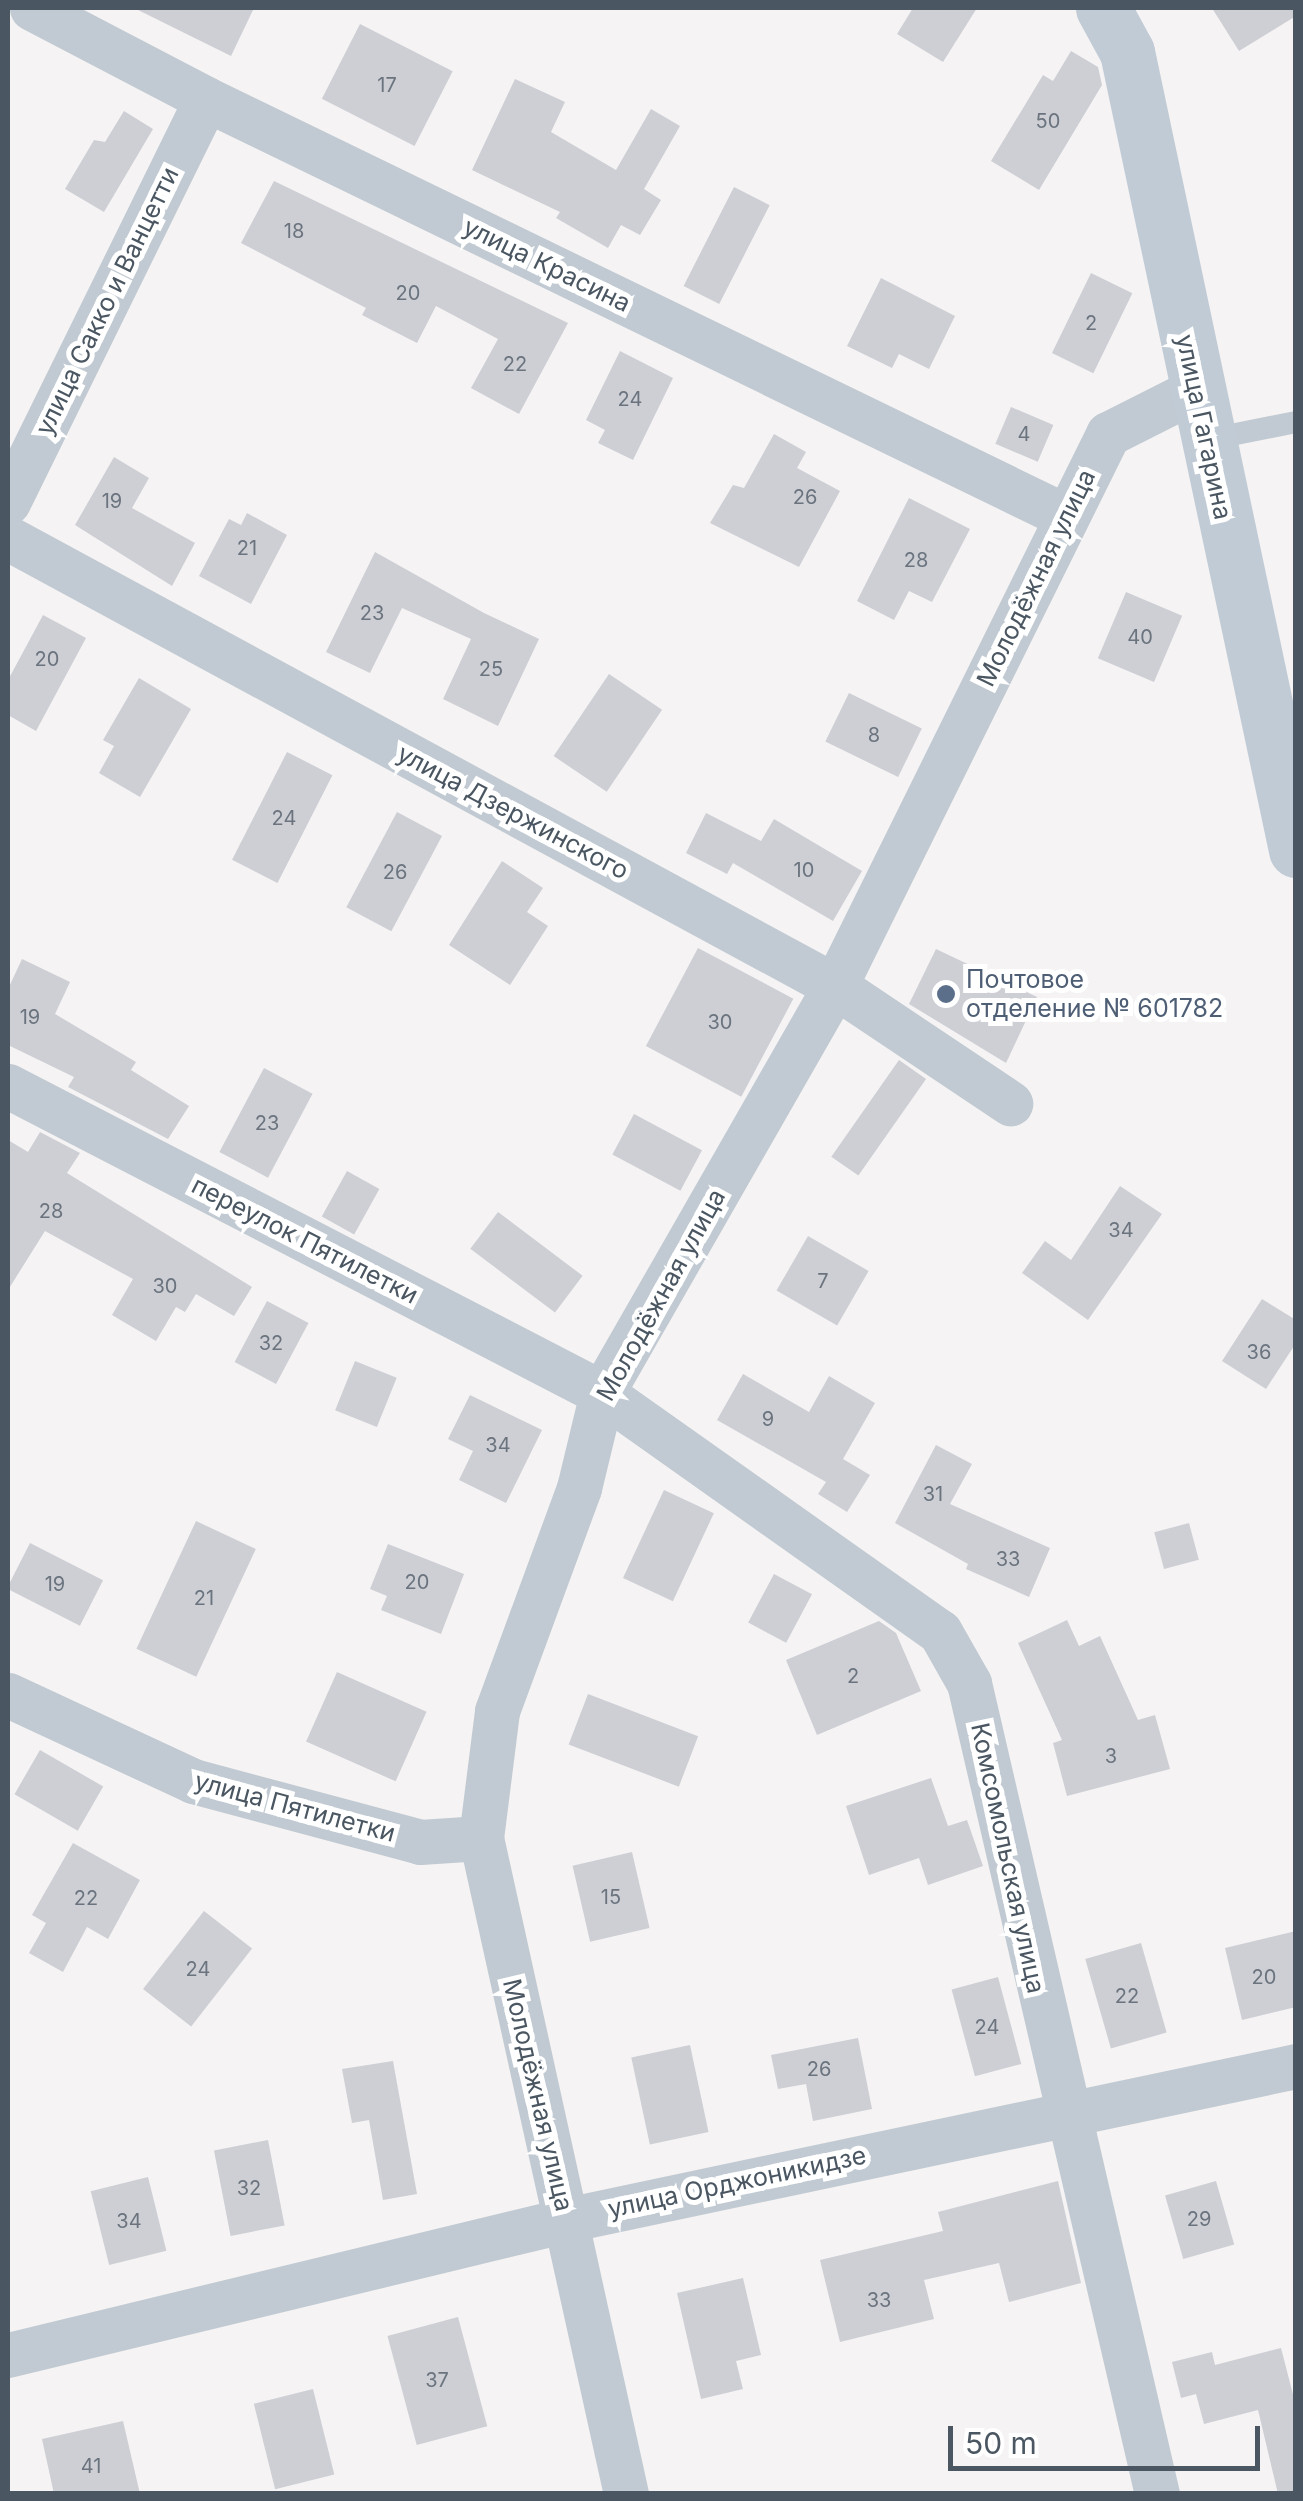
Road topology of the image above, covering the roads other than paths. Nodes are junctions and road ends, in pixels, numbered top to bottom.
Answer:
1 (32, 8) edge
2 (1104, 8) edge
3 (206, 100) junction
4 (1200, 415) junction
5 (1296, 422) edge
6 (8, 502) edge
7 (1065, 516) junction
8 (8, 538) edge
9 (1296, 850) edge
10 (835, 986) junction
11 (8, 1086) edge
12 (1010, 1102) dead end
13 (602, 1394) junction
14 (8, 1695) edge
15 (481, 1838) junction
16 (1296, 2066) edge
17 (1064, 2111) junction
18 (566, 2220) junction
19 (8, 2355) edge
20 (626, 2494) edge
21 (1157, 2494) edge

1 - 3 street, улица Красина
2 - 4 main road, улица Гагарина
3 - 6 street, улица Сакко и Ванцетти
3 - 7 street, улица Красина
4 - 5 lane
4 - 7 street, Молодёжная улица
4 - 9 main road, улица Гагарина
7 - 10 street, Молодёжная улица
8 - 10 street, улица Дзержинского
10 - 12 street, улица Дзержинского
10 - 13 street, Молодёжная улица
11 - 13 street, переулок Пятилетки
13 - 15 street, Молодёжная улица
13 - 17 street, Комсомольская улица
14 - 15 street, улица Пятилетки
15 - 18 street, Молодёжная улица
16 - 17 street, улица Орджоникидзе
17 - 18 street, улица Орджоникидзе
17 - 21 street, Комсомольская улица
18 - 19 street, улица Орджоникидзе
18 - 20 street, Молодёжная улица

